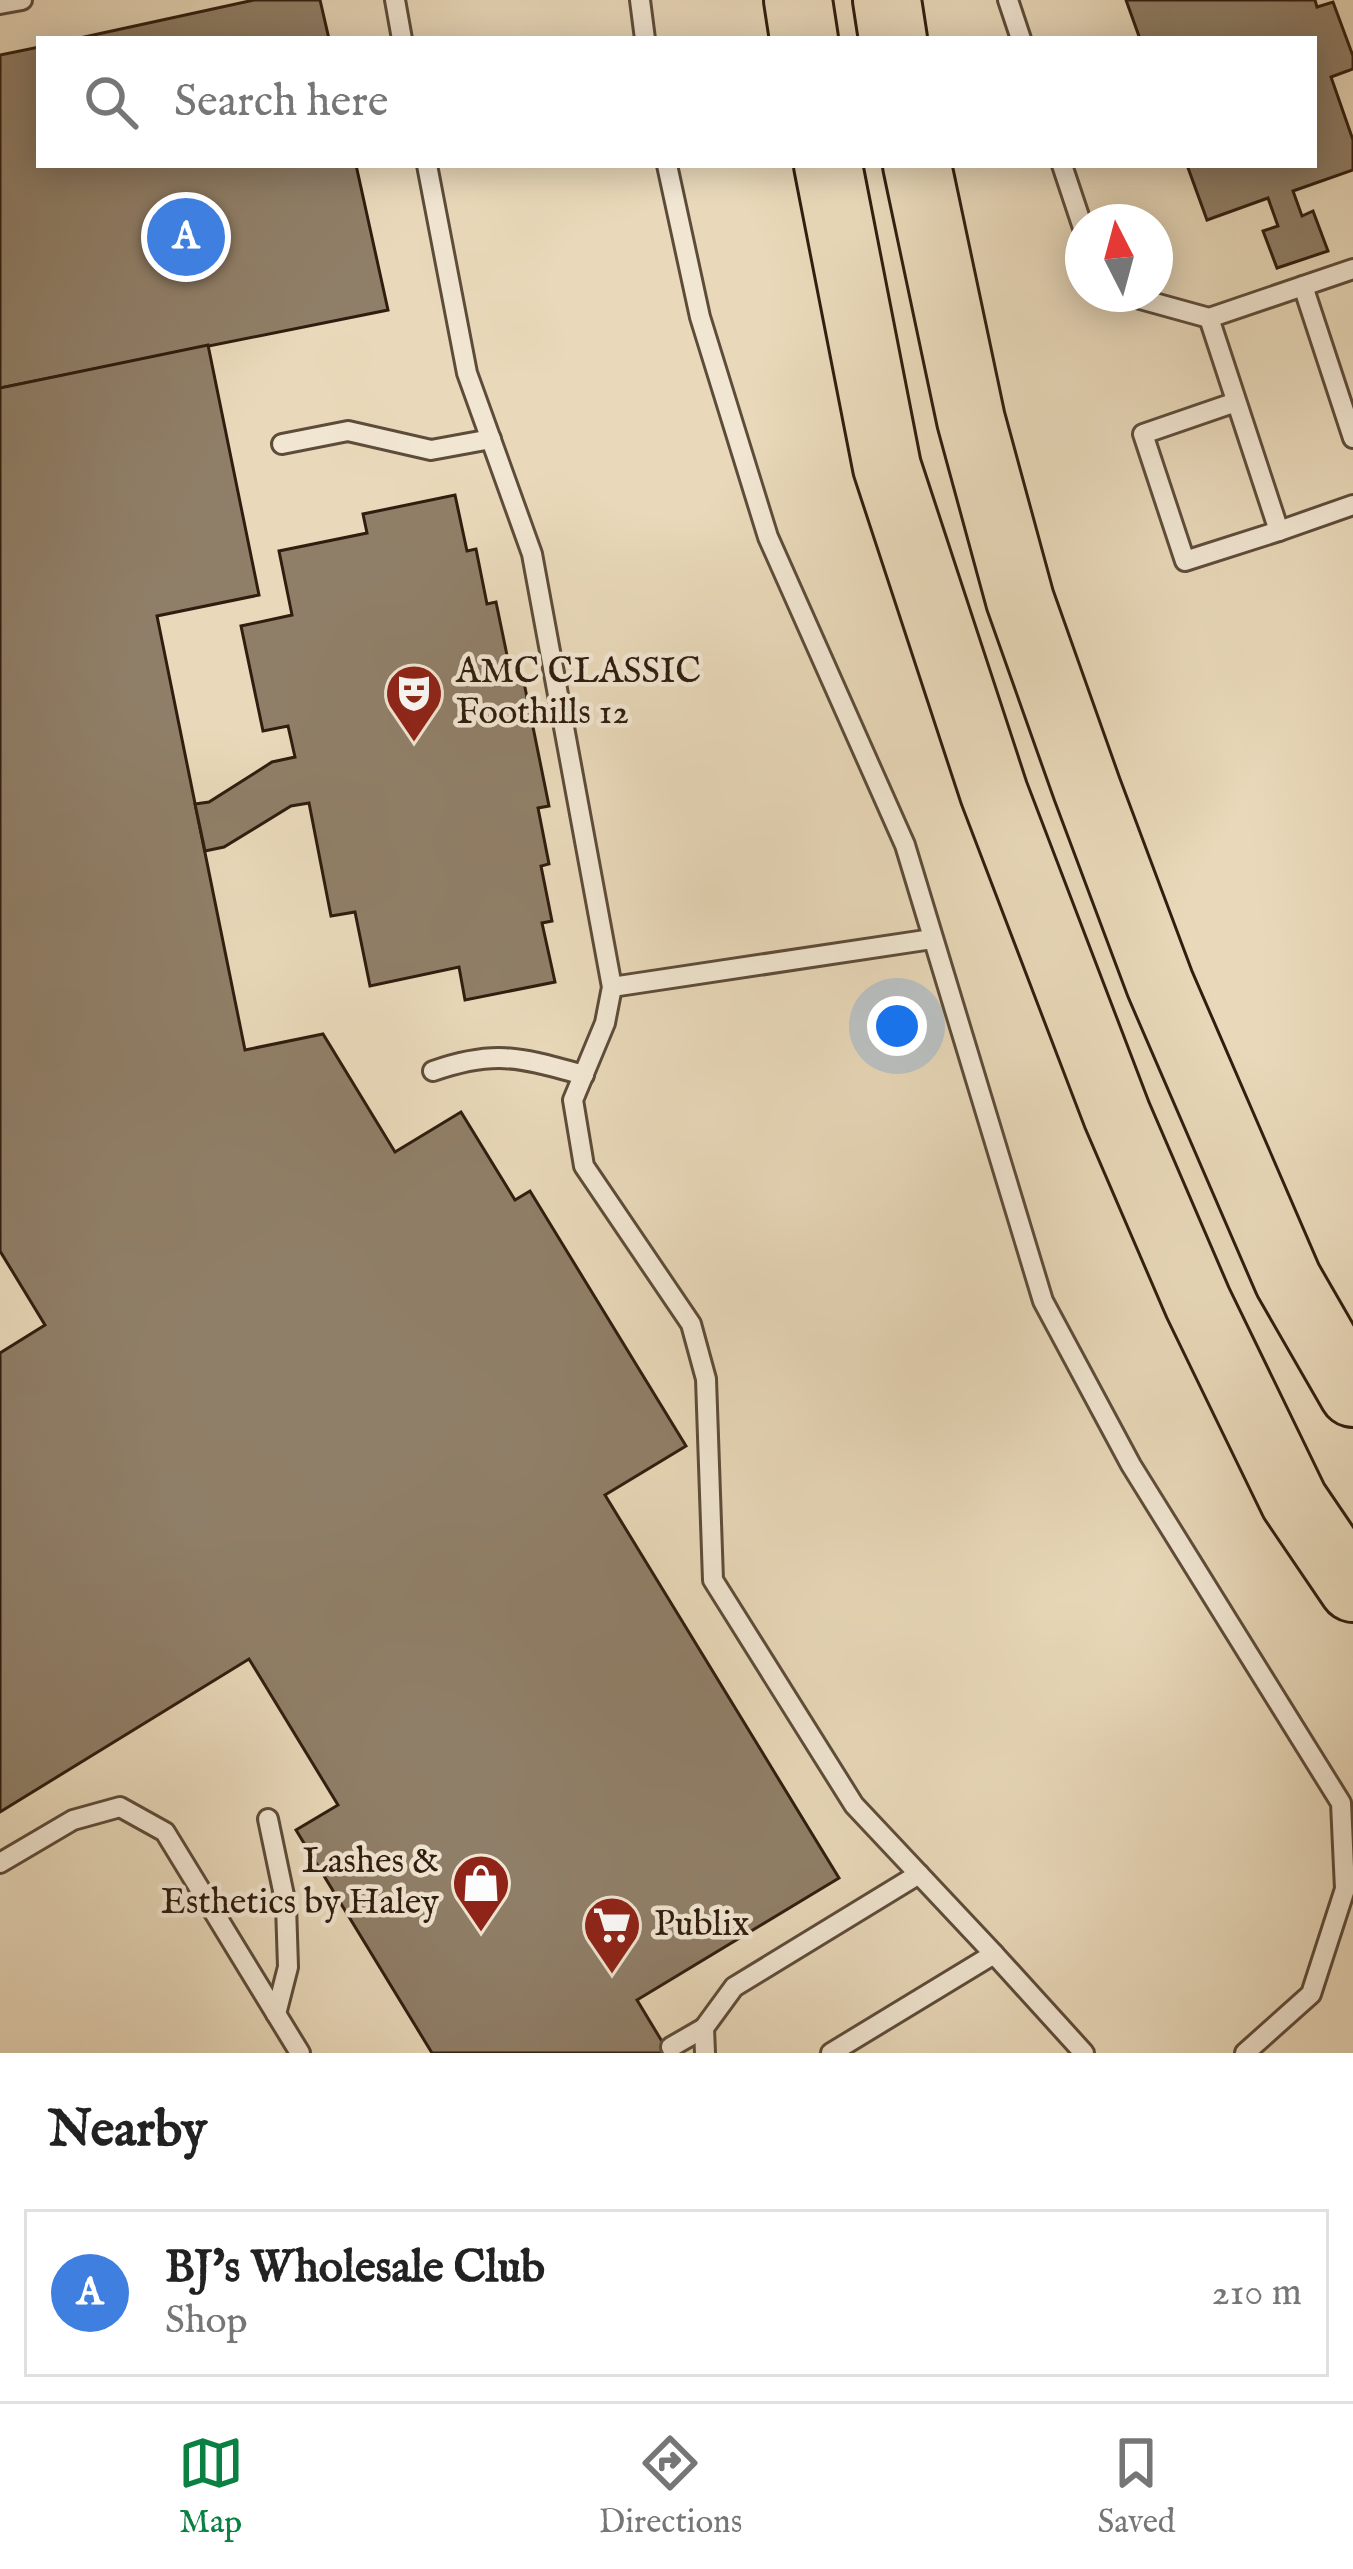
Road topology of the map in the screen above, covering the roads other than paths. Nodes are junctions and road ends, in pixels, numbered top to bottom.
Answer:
1 (22, 0) edge
2 (395, 0) edge
3 (640, 0) edge
4 (798, 0) edge
5 (887, 0) edge
6 (1008, 0) edge
7 (0, 4) edge
8 (401, 36) edge
9 (645, 36) edge
10 (804, 36) edge
11 (892, 36) edge
12 (1020, 36) edge
13 (428, 168) edge
14 (668, 168) edge
15 (829, 168) edge
16 (918, 168) edge
17 (1063, 168) edge
18 (1075, 204) edge
19 (1353, 269) edge
20 (1303, 286) junction
21 (1173, 308) edge
22 (1209, 318) junction
23 (1353, 364) edge
24 (1331, 371) junction
25 (1236, 402) junction
26 (1353, 438) edge
27 (491, 439) junction
28 (282, 444) dead end
29 (1353, 505) edge
30 (1279, 531) junction
31 (932, 939) junction
32 (612, 987) junction
33 (433, 1071) dead end
34 (584, 1075) junction
35 (1353, 1393) edge
36 (1353, 1588) edge
37 (268, 1819) dead end
38 (0, 1863) edge
39 (919, 1874) junction
40 (994, 1954) junction
41 (276, 2014) junction
42 (704, 2028) junction
43 (671, 2047) dead end
44 (300, 2053) edge
45 (705, 2053) edge
46 (831, 2053) edge
47 (1084, 2053) edge
48 (1246, 2053) edge

1 - 7 lane
2 - 8 lane
3 - 9 lane
4 - 10 highway
5 - 11 highway
6 - 12 lane
13 - 27 lane
14 - 31 lane
15 - 36 highway
16 - 35 highway
17 - 18 lane
19 - 20 lane
20 - 22 lane
20 - 24 lane
21 - 22 lane
22 - 25 lane
23 - 24 lane
24 - 26 lane
25 - 30 lane
25 - 30 lane
27 - 28 lane
27 - 32 lane
29 - 30 lane
31 - 32 lane
31 - 48 lane
32 - 34 lane
33 - 34 lane
34 - 39 lane
37 - 41 lane
38 - 41 lane
39 - 40 lane
39 - 42 lane
40 - 46 lane
40 - 47 lane
41 - 44 lane
42 - 43 lane
42 - 45 lane

